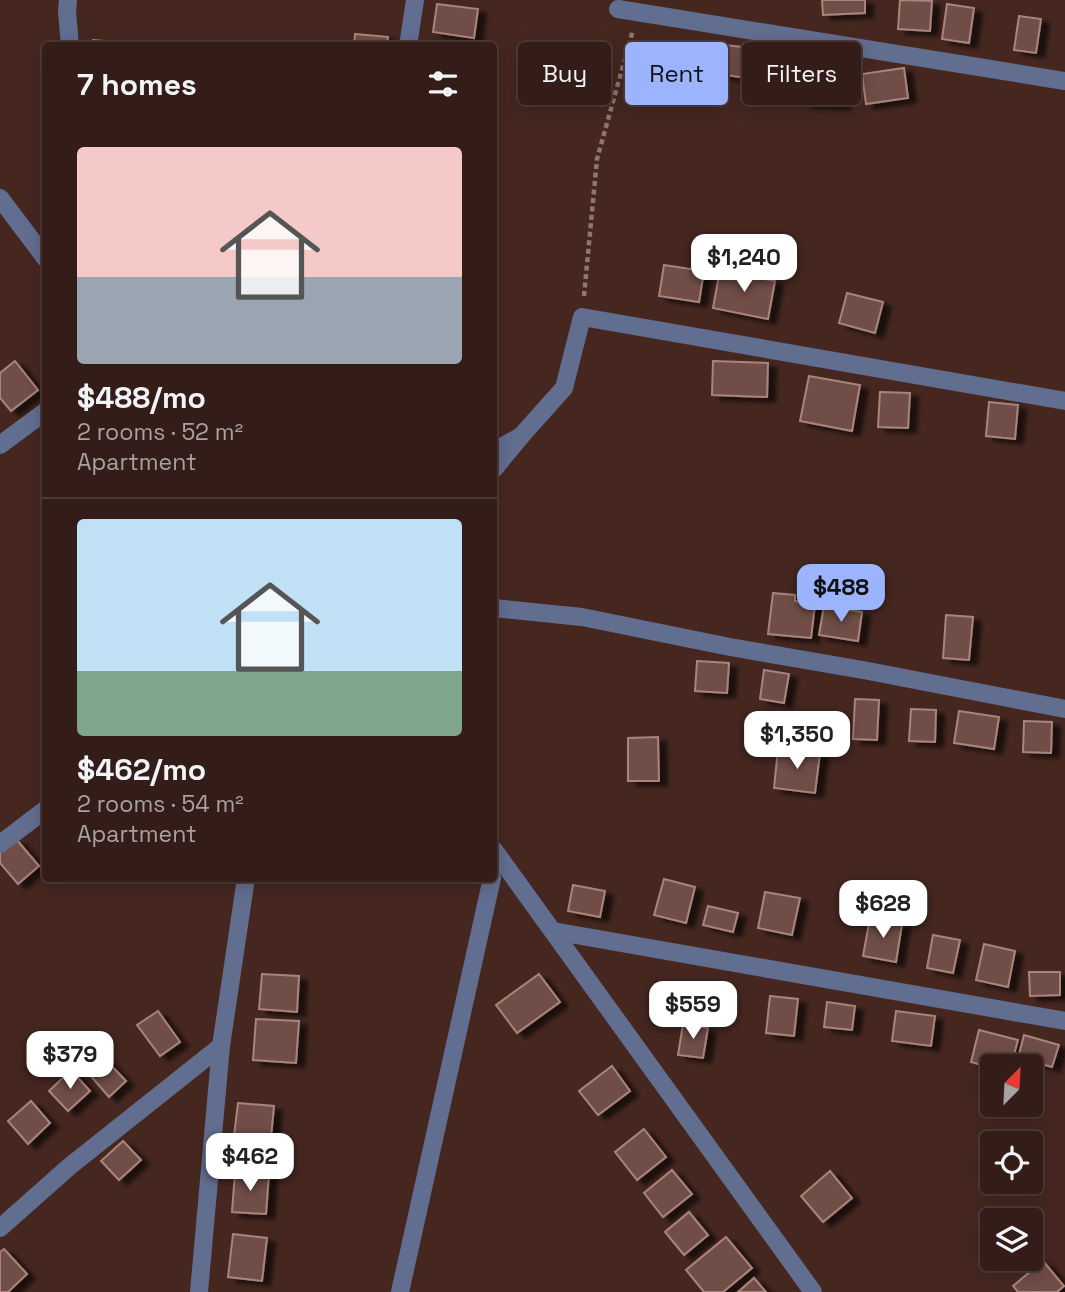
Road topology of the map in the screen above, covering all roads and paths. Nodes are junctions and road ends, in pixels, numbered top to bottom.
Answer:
1 (68, 0) edge
2 (415, 0) edge
3 (618, 9) dead end
4 (639, 12) junction
5 (70, 42) edge
6 (409, 42) edge
7 (1065, 81) edge
8 (0, 198) edge
9 (42, 254) edge
10 (582, 317) junction
11 (1065, 401) edge
12 (42, 414) edge
13 (521, 436) junction
14 (0, 445) edge
15 (497, 450) edge
16 (497, 465) edge
17 (497, 608) edge
18 (1065, 709) edge
19 (42, 812) edge
20 (0, 844) edge
21 (497, 854) edge
22 (245, 882) edge
23 (492, 882) edge
24 (553, 931) junction
25 (1065, 1021) edge
26 (221, 1046) junction
27 (0, 1228) edge
28 (199, 1292) edge
29 (400, 1292) edge
30 (813, 1292) edge

1 - 5 street
2 - 6 street
3 - 4 street
4 - 7 street
4 - 10 path
8 - 9 street
10 - 11 street
10 - 13 street
12 - 14 street
13 - 15 street
13 - 16 street
17 - 18 street
19 - 20 street
21 - 24 street
22 - 26 street
23 - 29 street
24 - 25 street
24 - 30 street
26 - 27 street
26 - 28 street

